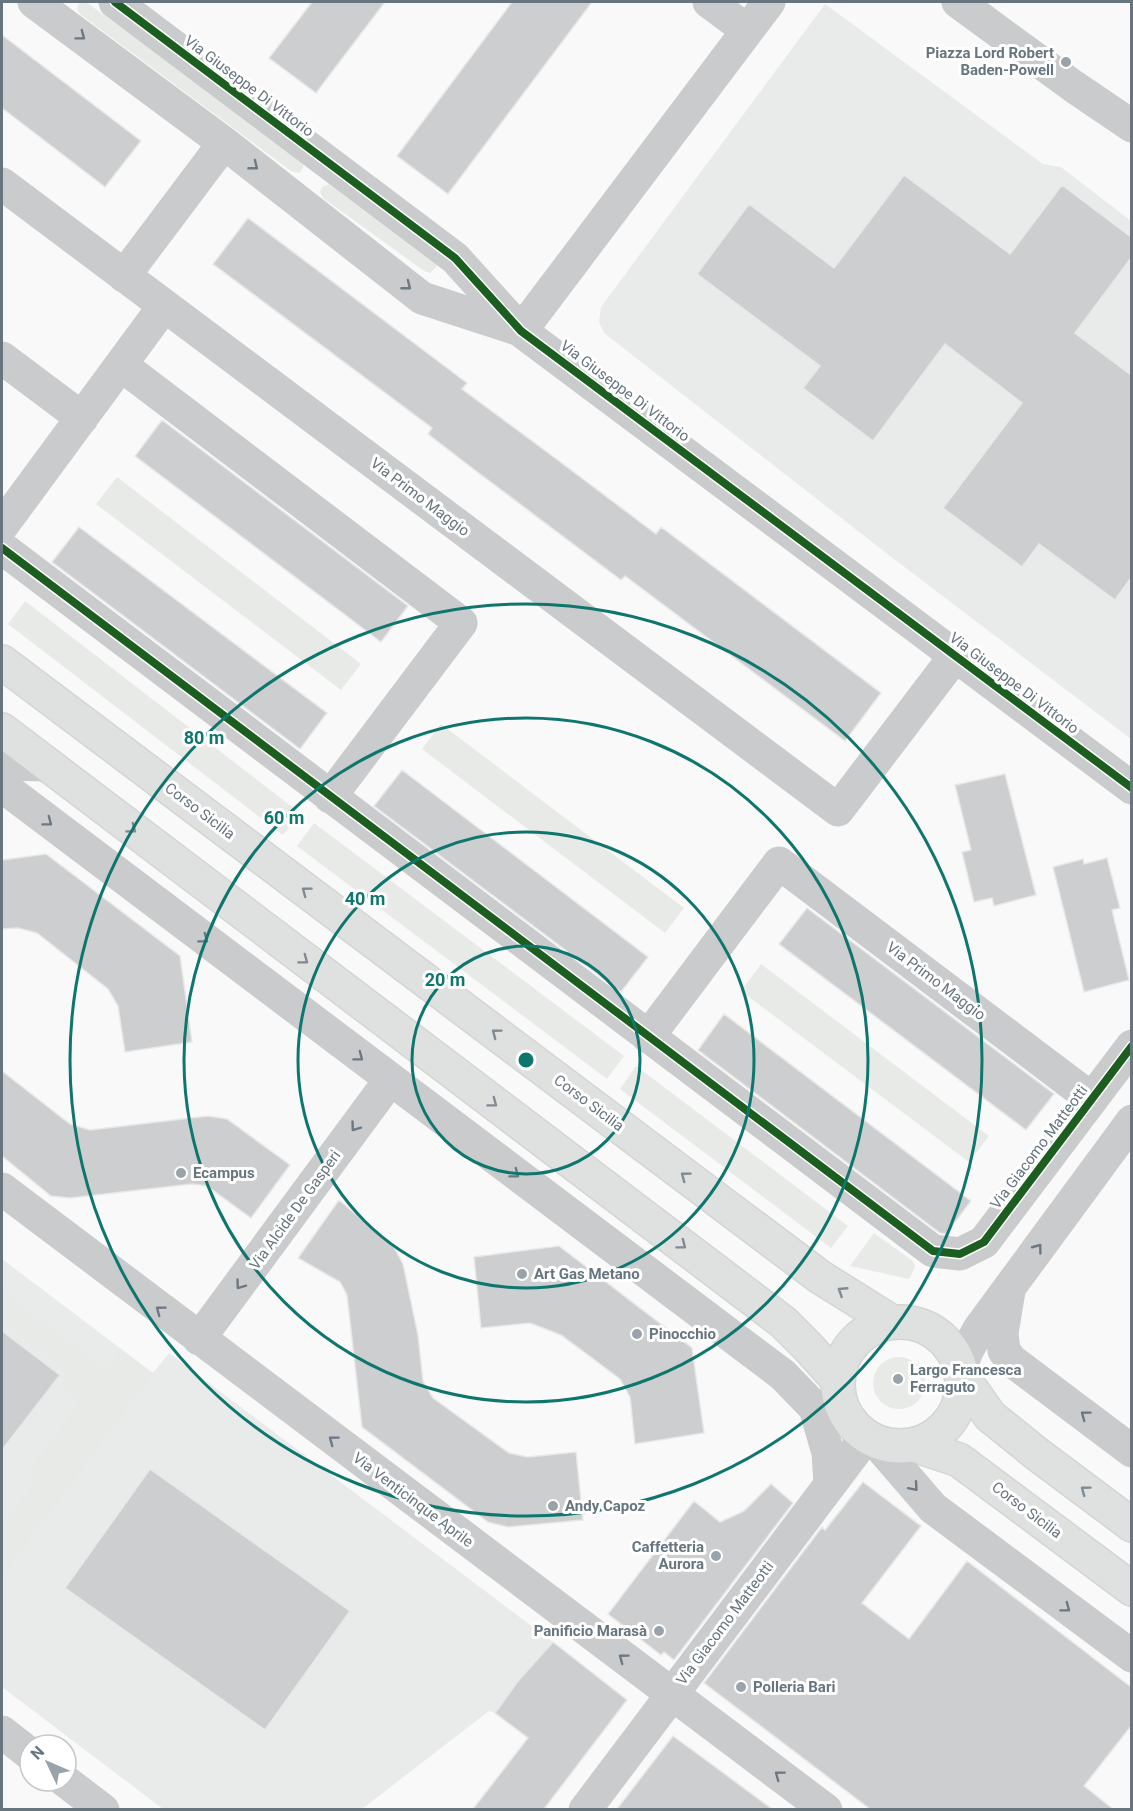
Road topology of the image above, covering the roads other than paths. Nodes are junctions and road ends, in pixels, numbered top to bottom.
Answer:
1 (34, 2) edge
2 (115, 2) edge
3 (709, 2) edge
4 (769, 2) edge
5 (958, 2) edge
6 (747, 30) junction
7 (1131, 126) edge
8 (224, 143) junction
9 (2, 184) edge
10 (124, 276) junction
11 (164, 306) junction
12 (521, 331) junction
13 (2, 358) edge
14 (121, 365) junction
15 (82, 418) junction
16 (3, 549) edge
17 (956, 656) junction
18 (2, 662) edge
19 (2, 730) edge
20 (2, 764) edge
21 (47, 765) junction
22 (2, 786) edge
23 (1131, 788) edge
24 (330, 797) junction
25 (648, 1037) junction
26 (1131, 1046) edge
27 (390, 1080) junction
28 (1092, 1099) junction
29 (1131, 1122) edge
30 (2, 1189) edge
31 (1010, 1286) junction
32 (892, 1322) junction
33 (200, 1339) junction
34 (961, 1372) junction
35 (837, 1379) junction
36 (871, 1440) junction
37 (914, 1445) junction
38 (1131, 1450) edge
39 (830, 1484) junction
40 (1131, 1525) edge
41 (1131, 1589) edge
42 (1131, 1656) edge
43 (671, 1694) junction
44 (2, 1732) edge
45 (18, 1745) edge
46 (78, 1791) edge
47 (103, 1809) edge
48 (585, 1809) edge
49 (826, 1809) edge

1 -> 8 street, Via Giuseppe Di Vittorio
2 - 12 street, Via Giuseppe Di Vittorio
3 - 6 street
4 - 6 street
5 - 7 street
6 - 12 street
8 - 10 street
8 -> 12 street, Via Giuseppe Di Vittorio
9 - 10 street, Via Primo Maggio
10 - 11 street, Via Primo Maggio
11 - 14 street
11 - 17 street, Via Primo Maggio
12 - 17 street, Via Giuseppe Di Vittorio
13 - 15 street
14 - 15 street
14 - 24 street
15 - 16 street
16 - 24 street
17 - 23 street, Via Giuseppe Di Vittorio
32 -> 18 main road, Corso Sicilia
19 - 21 main road
20 - 21 street
21 -> 35 main road
22 -> 27 street
24 - 25 street
25 - 28 street, Via Giacomo Matteotti
25 - 28 street, Via Primo Maggio
26 - 28 street, Via Giacomo Matteotti
27 -> 33 street, Via Alcide De Gasperi
27 -> 39 street
31 -> 29 street
33 -> 30 street, Via Venticinque Aprile
31 - 34 street
38 -> 31 street
32 - 34 main road
32 - 35 main road
43 -> 33 street, Via Venticinque Aprile
34 - 37 main road
40 -> 34 main road
35 - 36 main road
36 - 37 main road
36 - 39 street, Via Giacomo Matteotti
36 -> 42 street
37 - 41 main road, Corso Sicilia
39 - 43 street, Via Giacomo Matteotti
43 - 48 street, Via Giacomo Matteotti
49 -> 43 street, Via Venticinque Aprile
44 - 45 street
46 - 47 street

